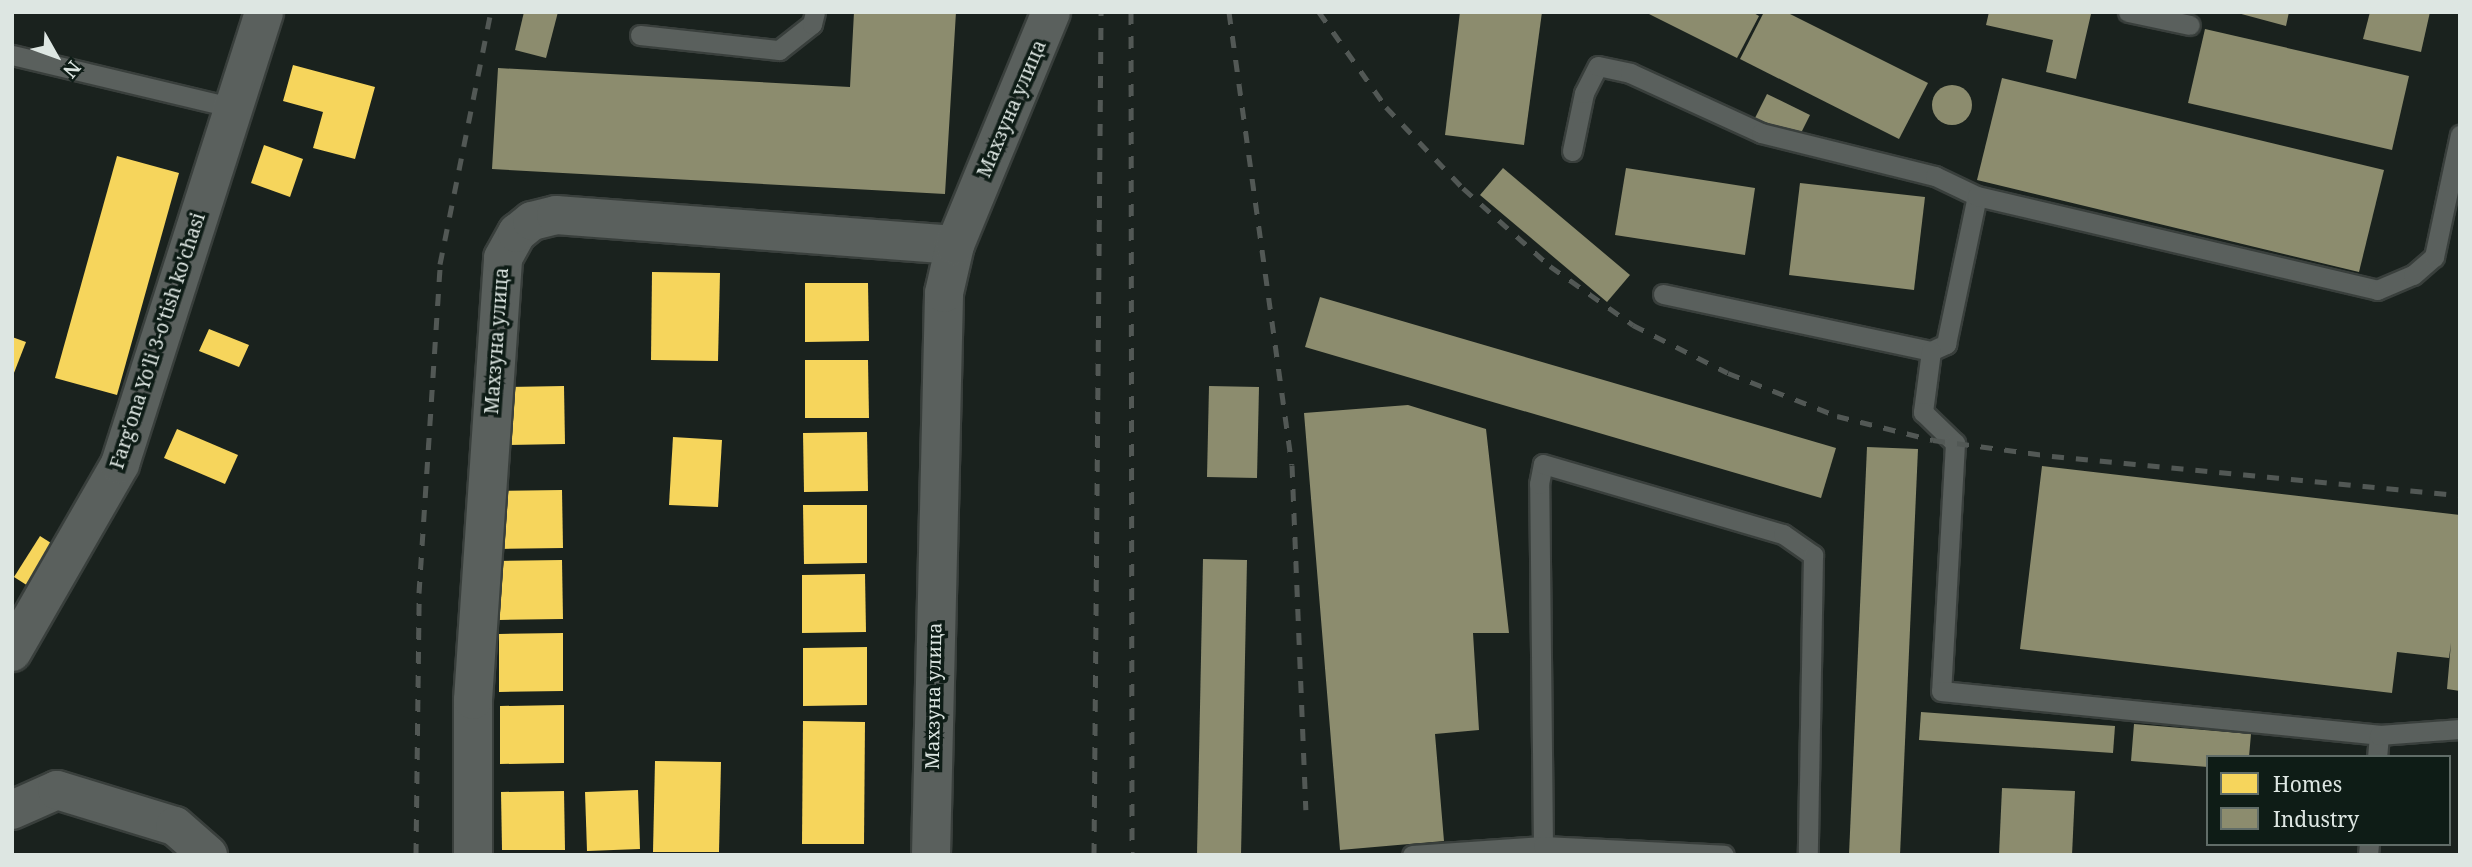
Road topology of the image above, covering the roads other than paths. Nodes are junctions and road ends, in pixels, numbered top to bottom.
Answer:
1 (264, 12) edge
2 (815, 12) edge
3 (1051, 12) edge
4 (2128, 12) edge
5 (2190, 25) dead end
6 (640, 35) dead end
7 (12, 55) edge
8 (233, 108) junction
9 (2460, 135) edge
10 (1572, 151) dead end
11 (1977, 196) junction
12 (955, 245) junction
13 (1663, 294) dead end
14 (1931, 351) junction
15 (12, 652) edge
16 (2460, 729) edge
17 (2379, 735) junction
18 (2377, 755) edge
19 (12, 810) edge
20 (1543, 846) junction
21 (208, 855) edge
22 (473, 855) edge
23 (930, 855) edge
24 (1412, 855) edge
25 (1724, 855) edge
26 (1808, 855) edge

1 - 8 street, Farg'ona Yo'li 3-o'tish ko'chasi
2 - 6 lane
3 - 12 street, Махзуна улица
4 - 5 lane
7 - 8 lane
8 - 15 street, Farg'ona Yo'li 3-o'tish ko'chasi
9 - 11 lane
10 - 11 lane
11 - 14 lane
12 - 22 street, Махзуна улица
12 - 23 street, Махзуна улица
13 - 14 lane
14 - 17 lane
16 - 17 lane
17 - 18 lane
19 - 21 street
20 - 24 lane
20 - 25 lane
20 - 26 lane

